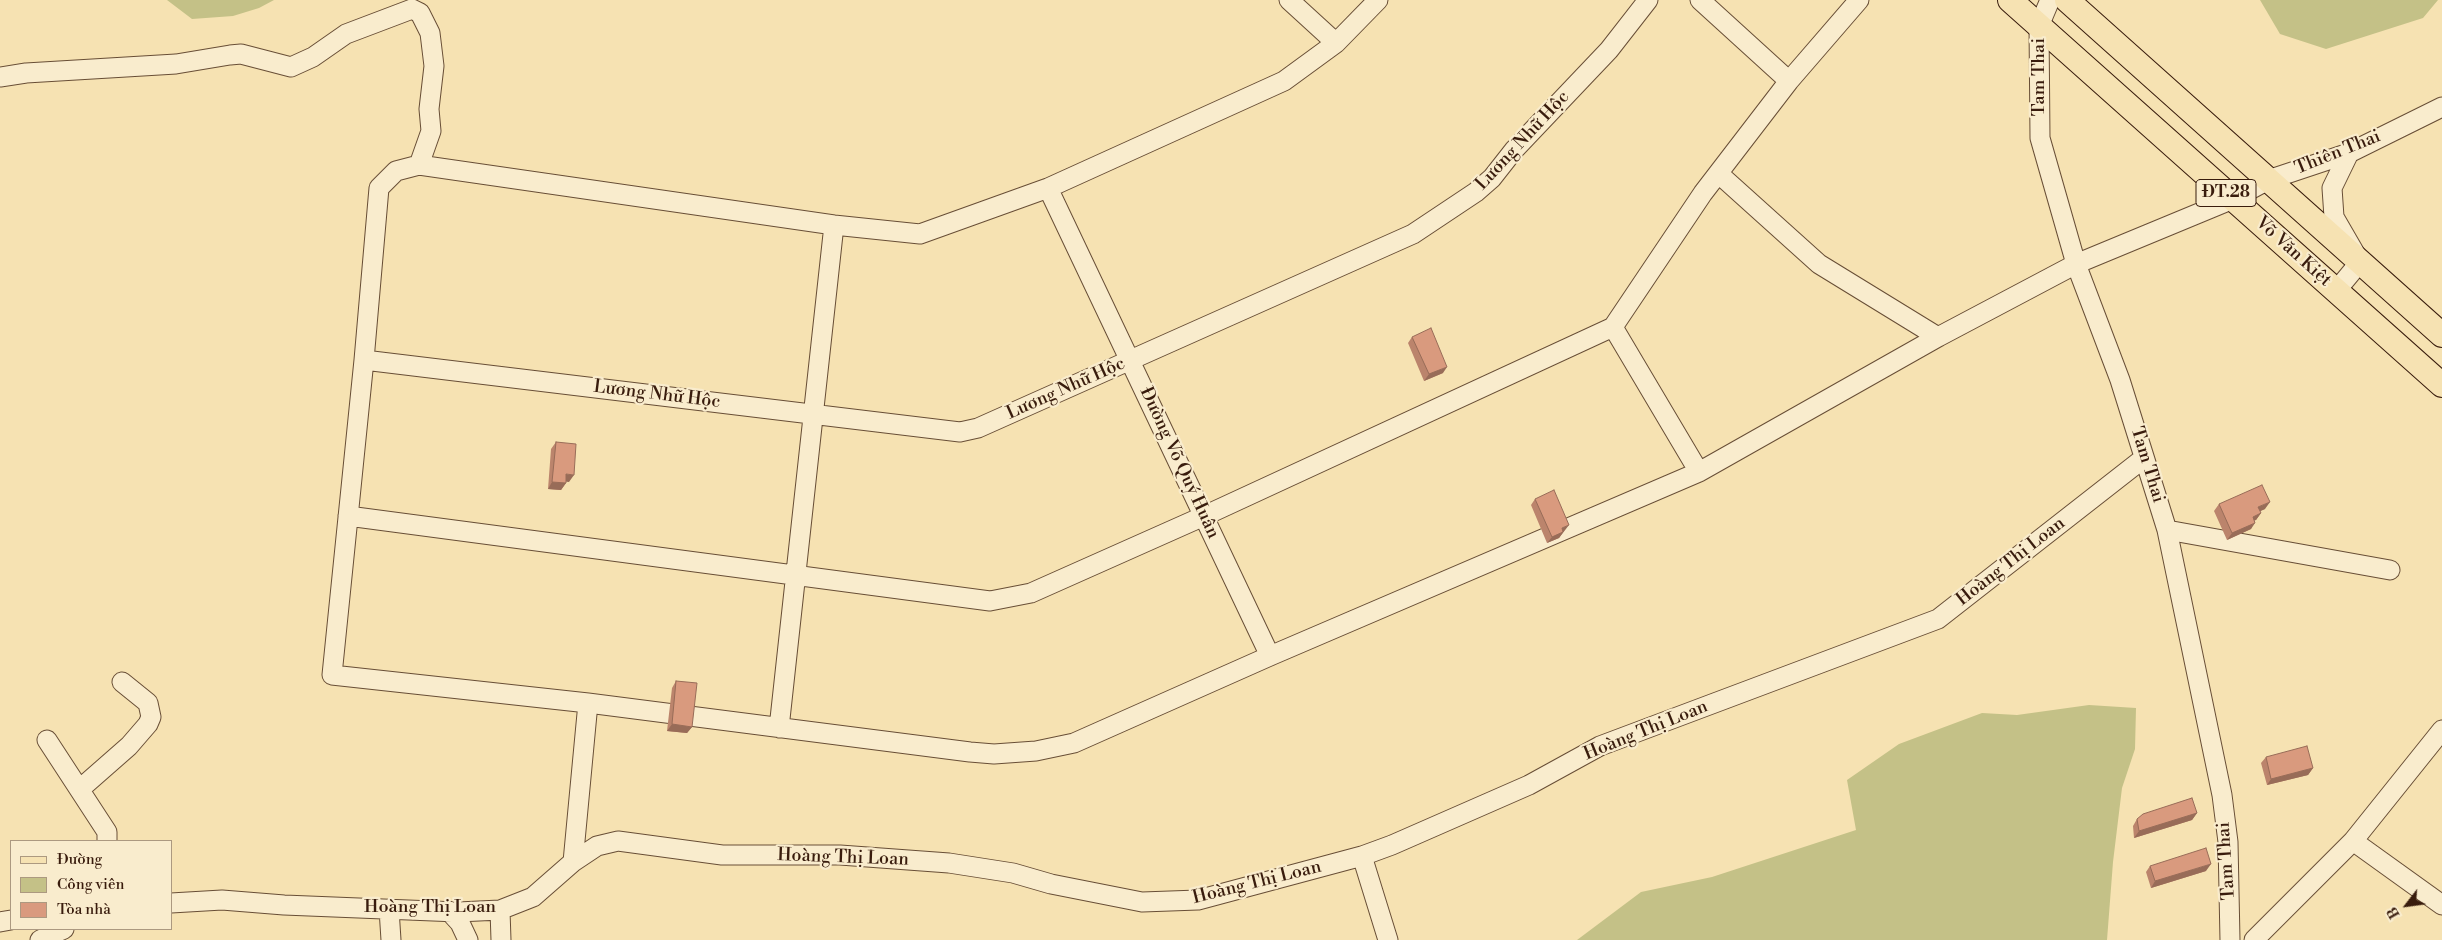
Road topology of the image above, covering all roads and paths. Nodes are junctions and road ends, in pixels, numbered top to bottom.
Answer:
1 (1289, 0) edge
2 (1378, 0) edge
3 (1648, 0) edge
4 (1700, 0) edge
5 (1859, 0) edge
6 (2010, 0) edge
7 (2050, 0) edge
8 (2067, 0) edge
9 (2039, 26) junction
10 (1336, 43) junction
11 (0, 77) edge
12 (1789, 81) junction
13 (2442, 106) edge
14 (2350, 153) junction
15 (419, 165) junction
16 (1719, 174) junction
17 (2268, 180) junction
18 (1048, 188) junction
19 (2233, 199) junction
20 (834, 225) junction
21 (2360, 262) junction
22 (2076, 264) junction
23 (2336, 291) junction
24 (1613, 327) junction
25 (2442, 336) edge
26 (1938, 337) junction
27 (364, 360) junction
28 (1130, 360) junction
29 (2442, 385) edge
30 (813, 414) junction
31 (2144, 458) junction
32 (1699, 472) junction
33 (348, 516) junction
34 (1204, 516) junction
35 (2167, 530) junction
36 (2390, 570) dead end
37 (796, 575) junction
38 (1270, 656) junction
39 (122, 682) dead end
40 (588, 703) junction
41 (779, 728) junction
42 (2442, 730) edge
43 (47, 740) dead end
44 (80, 789) junction
45 (107, 840) edge
46 (2353, 842) junction
47 (1362, 856) junction
48 (573, 862) junction
49 (172, 903) edge
50 (2442, 905) edge
51 (389, 909) junction
52 (494, 910) junction
53 (453, 912) junction
54 (62, 930) edge
55 (40, 940) edge
56 (391, 940) edge
57 (468, 940) edge
58 (501, 940) edge
59 (1388, 940) edge
60 (2230, 940) edge
61 (2254, 940) edge

1 - 10 street
2 - 10 street
3 - 28 street, Lương Nhữ Hộc
4 - 12 street
5 - 12 street
6 - 9 main road, Võ Văn Kiệt / ĐT.28
7 - 9 street, Tam Thai
8 - 17 main road, Võ Văn Kiệt / ĐT.28
9 - 19 main road, Võ Văn Kiệt / ĐT.28
9 - 22 street, Tam Thai
10 - 18 street
11 - 15 street
12 - 16 street
13 - 14 street, Thiên Thai
14 - 17 street, Thiên Thai
14 - 21 street
15 - 20 street
15 - 27 street
16 - 24 street
16 - 26 street
17 - 19 street, Thiên Thai
17 - 21 main road, Võ Văn Kiệt / ĐT.28
18 - 20 street
18 - 28 street, Đường Võ Quý Huân
19 - 22 street, Thiên Thai
19 - 23 main road, Võ Văn Kiệt / ĐT.28
20 - 30 street
21 - 23 street
21 - 25 main road, Võ Văn Kiệt / ĐT.28
22 - 26 street, Thiên Thai
22 - 31 street, Tam Thai
23 - 29 main road, Võ Văn Kiệt / ĐT.28
24 - 32 street
24 - 34 street
26 - 32 street, Thiên Thai
27 - 30 street, Lương Nhữ Hộc
27 - 33 street
28 - 30 street, Lương Nhữ Hộc
28 - 34 street, Đường Võ Quý Huân
30 - 37 street
31 - 35 street, Tam Thai
31 - 47 street, Hoàng Thị Loan
32 - 38 street, Thiên Thai
33 - 37 street
33 - 40 street, Thiên Thai
34 - 37 street
34 - 38 street, Đường Võ Quý Huân
35 - 36 street
35 - 60 street, Tam Thai
37 - 41 street
38 - 41 street, Thiên Thai
39 - 44 street
40 - 41 street, Thiên Thai
40 - 48 street
42 - 46 street
43 - 44 street
44 - 45 street
46 - 50 street
46 - 61 street
47 - 48 street, Hoàng Thị Loan
47 - 59 street
48 - 52 street, Hoàng Thị Loan
49 - 51 street, Hoàng Thị Loan
51 - 53 street, Hoàng Thị Loan
51 - 56 street
52 - 53 street, Hoàng Thị Loan
52 - 58 street
53 - 57 street
54 - 55 street

